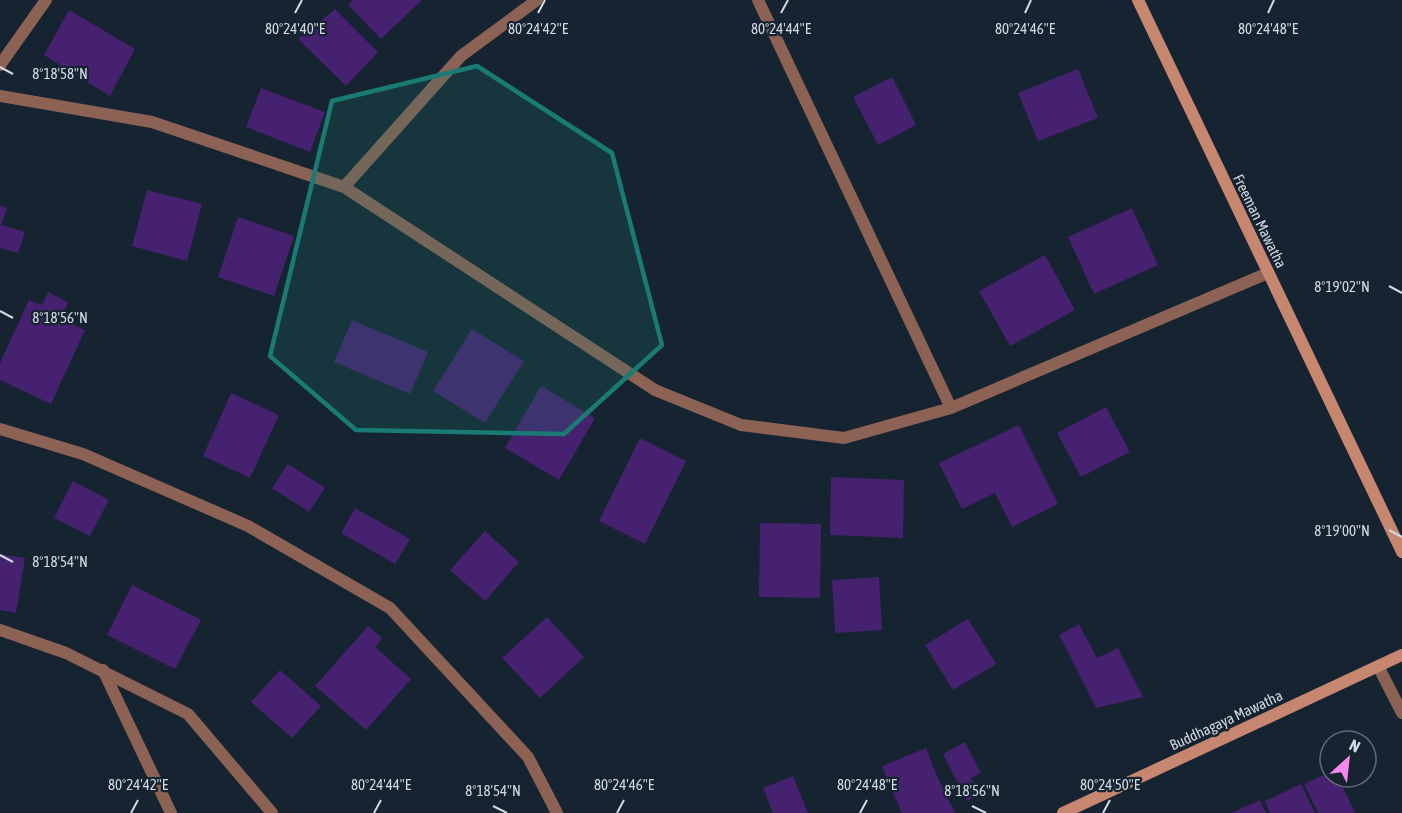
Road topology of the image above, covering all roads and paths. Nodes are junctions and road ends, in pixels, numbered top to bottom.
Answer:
1 (46, 0) edge
2 (537, 0) edge
3 (758, 0) edge
4 (1138, 0) edge
5 (0, 65) edge
6 (0, 96) edge
7 (344, 187) junction
8 (1268, 273) junction
9 (951, 408) junction
10 (0, 429) edge
11 (1402, 552) edge
12 (0, 630) edge
13 (1402, 655) edge
14 (1378, 666) junction
15 (103, 670) junction
16 (1402, 713) edge
17 (171, 813) edge
18 (272, 813) edge
19 (557, 813) edge
20 (1063, 813) edge

1 - 5 street
2 - 7 street
3 - 9 street
4 - 8 street, Freeman Mawatha
6 - 7 street
7 - 9 street
8 - 9 street
8 - 11 street, Freeman Mawatha
10 - 19 street
12 - 15 street
13 - 14 street, Buddhagaya Mawatha
14 - 16 street
14 - 20 street, Buddhagaya Mawatha
15 - 17 street
15 - 18 street

